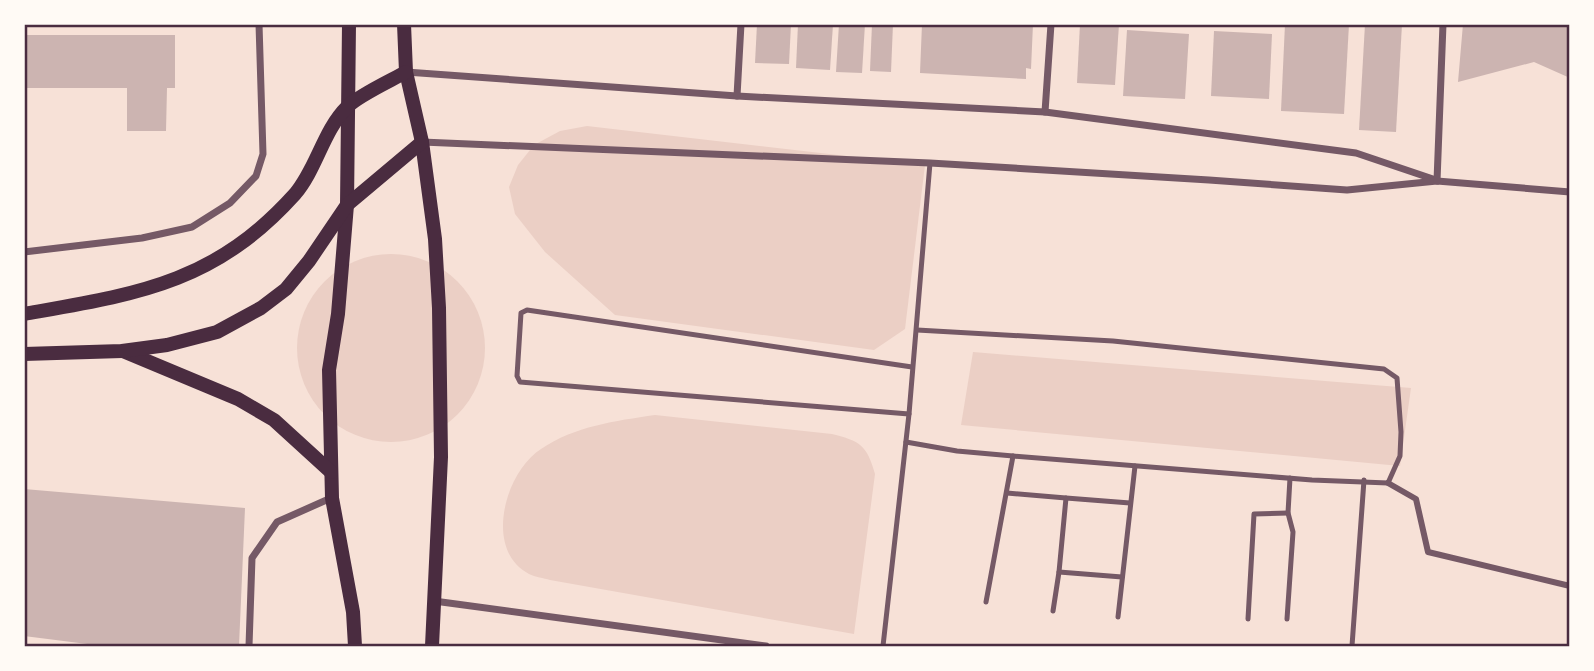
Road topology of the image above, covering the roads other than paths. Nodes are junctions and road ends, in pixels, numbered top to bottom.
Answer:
1 (259, 24) edge
2 (349, 24) edge
3 (404, 24) edge
4 (741, 24) edge
5 (1051, 24) edge
6 (1444, 24) edge
7 (406, 72) junction
8 (737, 96) junction
9 (347, 106) junction
10 (1045, 112) junction
11 (422, 142) junction
12 (930, 163) junction
13 (1437, 181) junction
14 (1570, 192) edge
15 (346, 205) junction
16 (24, 252) edge
17 (24, 314) edge
18 (917, 330) junction
19 (122, 351) junction
20 (24, 354) edge
21 (912, 367) junction
22 (909, 414) junction
23 (906, 442) junction
24 (1013, 456) junction
25 (1135, 466) junction
26 (331, 472) junction
27 (1290, 478) junction
28 (1364, 480) junction
29 (1388, 483) junction
30 (1007, 493) junction
31 (332, 498) junction
32 (1066, 498) junction
33 (1130, 503) junction
34 (1288, 513) junction
35 (1059, 572) junction
36 (1122, 577) junction
37 (1570, 586) edge
38 (433, 600) junction
39 (986, 602) dead end
40 (1053, 611) dead end
41 (1118, 617) dead end
42 (1248, 619) dead end
43 (1287, 619) dead end
44 (249, 646) edge
45 (355, 646) edge
46 (432, 646) edge
47 (766, 646) edge
48 (883, 646) edge
49 (1352, 646) edge

1 - 16 street
2 - 9 main road
3 - 7 main road
4 - 8 street
5 - 10 street
6 - 13 street
7 - 8 street
7 - 9 main road
7 - 11 main road
8 - 10 street
9 - 15 main road
9 - 17 main road
10 - 13 street
11 - 12 street
11 - 15 main road
11 - 38 main road
12 - 13 street
12 - 18 lane
13 - 14 street
15 - 19 main road
15 - 26 main road
18 - 21 lane
18 - 29 lane
19 - 20 main road
19 - 26 main road
21 - 22 lane
21 - 22 lane
22 - 23 lane
23 - 24 lane
23 - 48 lane
24 - 25 lane
24 - 30 lane
25 - 27 lane
25 - 33 lane
26 - 31 main road
27 - 28 lane
27 - 34 lane
28 - 29 lane
28 - 49 lane
29 - 37 street
30 - 32 lane
30 - 39 lane
31 - 44 street
31 - 45 main road
32 - 33 lane
32 - 35 lane
33 - 36 lane
34 - 42 lane
34 - 43 lane
35 - 36 lane
35 - 40 lane
36 - 41 lane
38 - 46 main road
38 - 47 street

